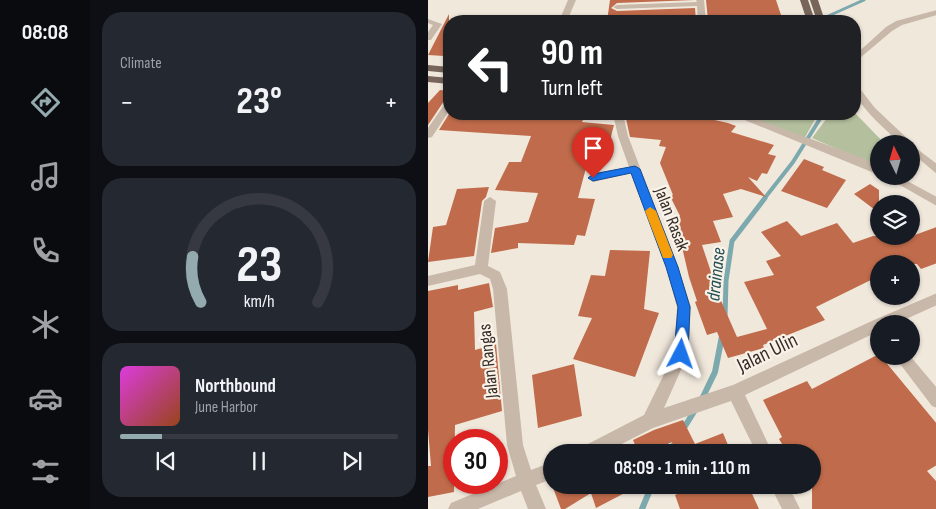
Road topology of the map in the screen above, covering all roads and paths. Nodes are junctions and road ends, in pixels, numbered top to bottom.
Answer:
1 (572, 0) edge
2 (804, 0) edge
3 (814, 0) edge
4 (700, 2) edge
5 (617, 7) dead end
6 (936, 12) edge
7 (566, 15) edge
8 (701, 15) edge
9 (809, 15) edge
10 (819, 15) edge
11 (428, 21) edge
12 (428, 38) edge
13 (861, 54) edge
14 (428, 68) edge
15 (443, 69) edge
16 (429, 81) edge
17 (443, 81) edge
18 (861, 96) edge
19 (443, 113) edge
20 (620, 120) edge
21 (751, 120) edge
22 (428, 135) edge
23 (898, 135) edge
24 (920, 155) edge
25 (870, 167) edge
26 (635, 169) junction
27 (936, 170) edge
28 (593, 178) dead end
29 (906, 185) edge
30 (490, 201) dead end
31 (936, 202) edge
32 (481, 269) junction
33 (428, 281) edge
34 (936, 299) edge
35 (902, 315) edge
36 (870, 330) edge
37 (908, 365) edge
38 (735, 392) junction
39 (936, 401) edge
40 (650, 421) junction
41 (605, 444) edge
42 (760, 444) edge
43 (543, 474) edge
44 (526, 482) junction
45 (784, 494) edge
46 (457, 509) edge
47 (537, 509) edge
48 (791, 509) edge

1 - 7 street
2 - 9 main road
3 - 10 main road
4 - 5 street
4 - 8 street
6 - 13 street
11 - 12 street
14 - 15 main road
16 - 17 main road
18 - 23 street
19 - 22 street
20 - 26 street, Jalan Rasak
21 - 25 street
24 - 27 street
26 - 28 street
26 - 40 street, Jalan Rasak
29 - 31 street
30 - 32 street
32 - 33 street
32 - 44 street, Jalan Rangas
34 - 35 street, Jalan Ulin
36 - 38 street, Jalan Ulin
37 - 39 street
38 - 40 street, Jalan Ulin
38 - 42 street
40 - 41 street, Jalan Ulin
43 - 44 street
44 - 46 street
44 - 47 street, Jalan Rangas
45 - 48 street

